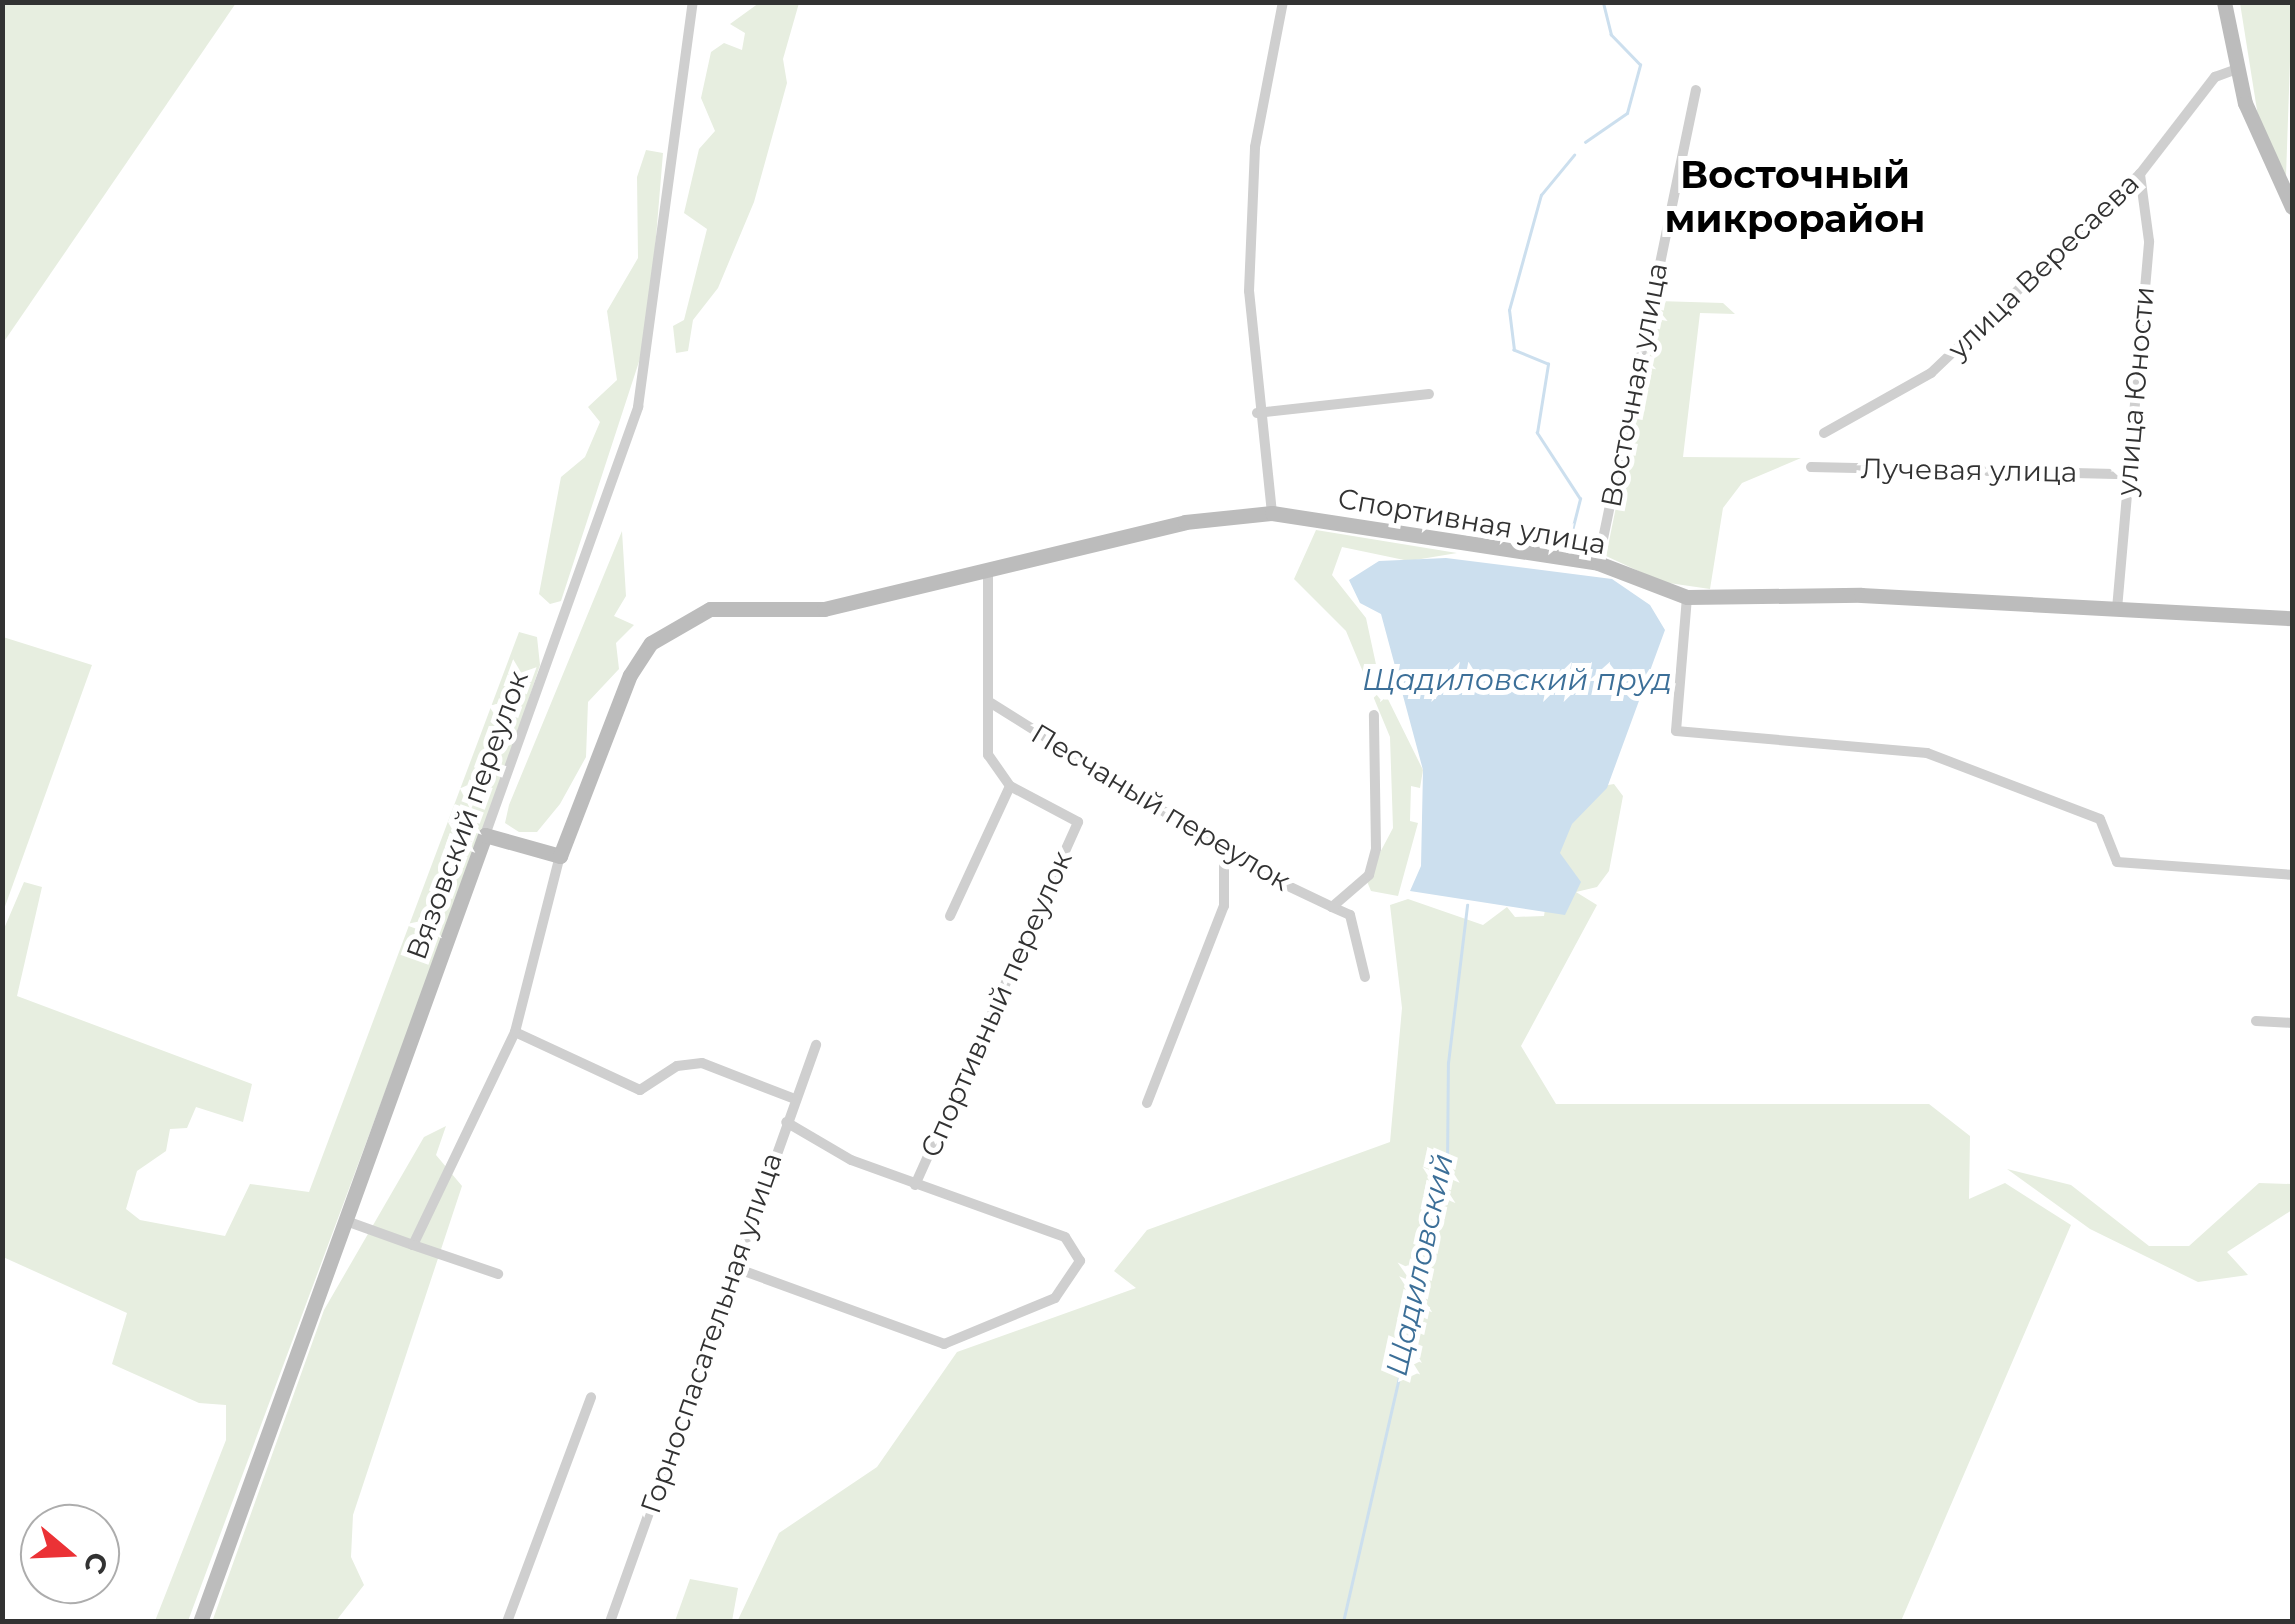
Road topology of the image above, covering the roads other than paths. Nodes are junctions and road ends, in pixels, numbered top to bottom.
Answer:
1 (693, 2) edge
2 (1283, 2) edge
3 (2224, 2) edge
4 (2234, 70) junction
5 (1696, 90) dead end
6 (2140, 174) junction
7 (2292, 208) edge
8 (1430, 394) dead end
9 (1257, 413) junction
10 (1824, 432) dead end
11 (1811, 466) dead end
12 (2126, 474) junction
13 (1272, 513) junction
14 (1598, 563) junction
15 (988, 571) junction
16 (1687, 597) junction
17 (2117, 609) junction
18 (2292, 618) edge
19 (991, 702) junction
20 (1374, 715) dead end
21 (1010, 786) junction
22 (485, 835) junction
23 (1224, 848) junction
24 (560, 856) junction
25 (2292, 876) edge
26 (1332, 907) junction
27 (950, 916) dead end
28 (1365, 976) dead end
29 (2256, 1021) dead end
30 (2292, 1022) edge
31 (515, 1032) junction
32 (816, 1045) dead end
33 (795, 1098) junction
34 (1147, 1103) dead end
35 (786, 1122) junction
36 (915, 1185) junction
37 (349, 1222) junction
38 (413, 1245) junction
39 (733, 1267) junction
40 (498, 1274) dead end
41 (590, 1396) dead end
42 (200, 1622) edge
43 (507, 1622) edge
44 (610, 1622) edge

1 - 22 street, Вязовский переулок
2 - 9 street
3 - 4 street
4 - 6 street, улица Вересаева
4 - 7 street
5 - 14 street, Восточная улица
6 - 10 street, улица Вересаева
6 - 12 street, улица Юности
8 - 9 street
9 - 13 street
11 - 12 street, Лучевая улица
12 - 17 street, улица Юности
13 - 14 street, Спортивная улица
13 - 15 street, Спортивная улица
14 - 16 street, Спортивная улица
15 - 19 street
15 - 24 street, Спортивная улица
16 - 17 street, Спортивная улица
16 - 25 street
17 - 18 street, Спортивная улица
19 - 21 street
19 - 23 street, Песчаный переулок
20 - 26 street
21 - 27 street
21 - 36 street, Спортивный переулок
22 - 24 street
22 - 37 street, Вязовский переулок
23 - 26 street, Песчаный переулок
23 - 34 street
24 - 31 street
26 - 28 street
29 - 30 street
31 - 33 street
31 - 38 street
32 - 33 street, Горноспасательная улица
33 - 35 street, Горноспасательная улица
35 - 36 street
35 - 39 street, Горноспасательная улица
36 - 39 street
37 - 38 street
37 - 42 street, Вязовский переулок
38 - 40 street
39 - 44 street, Горноспасательная улица
41 - 43 street

